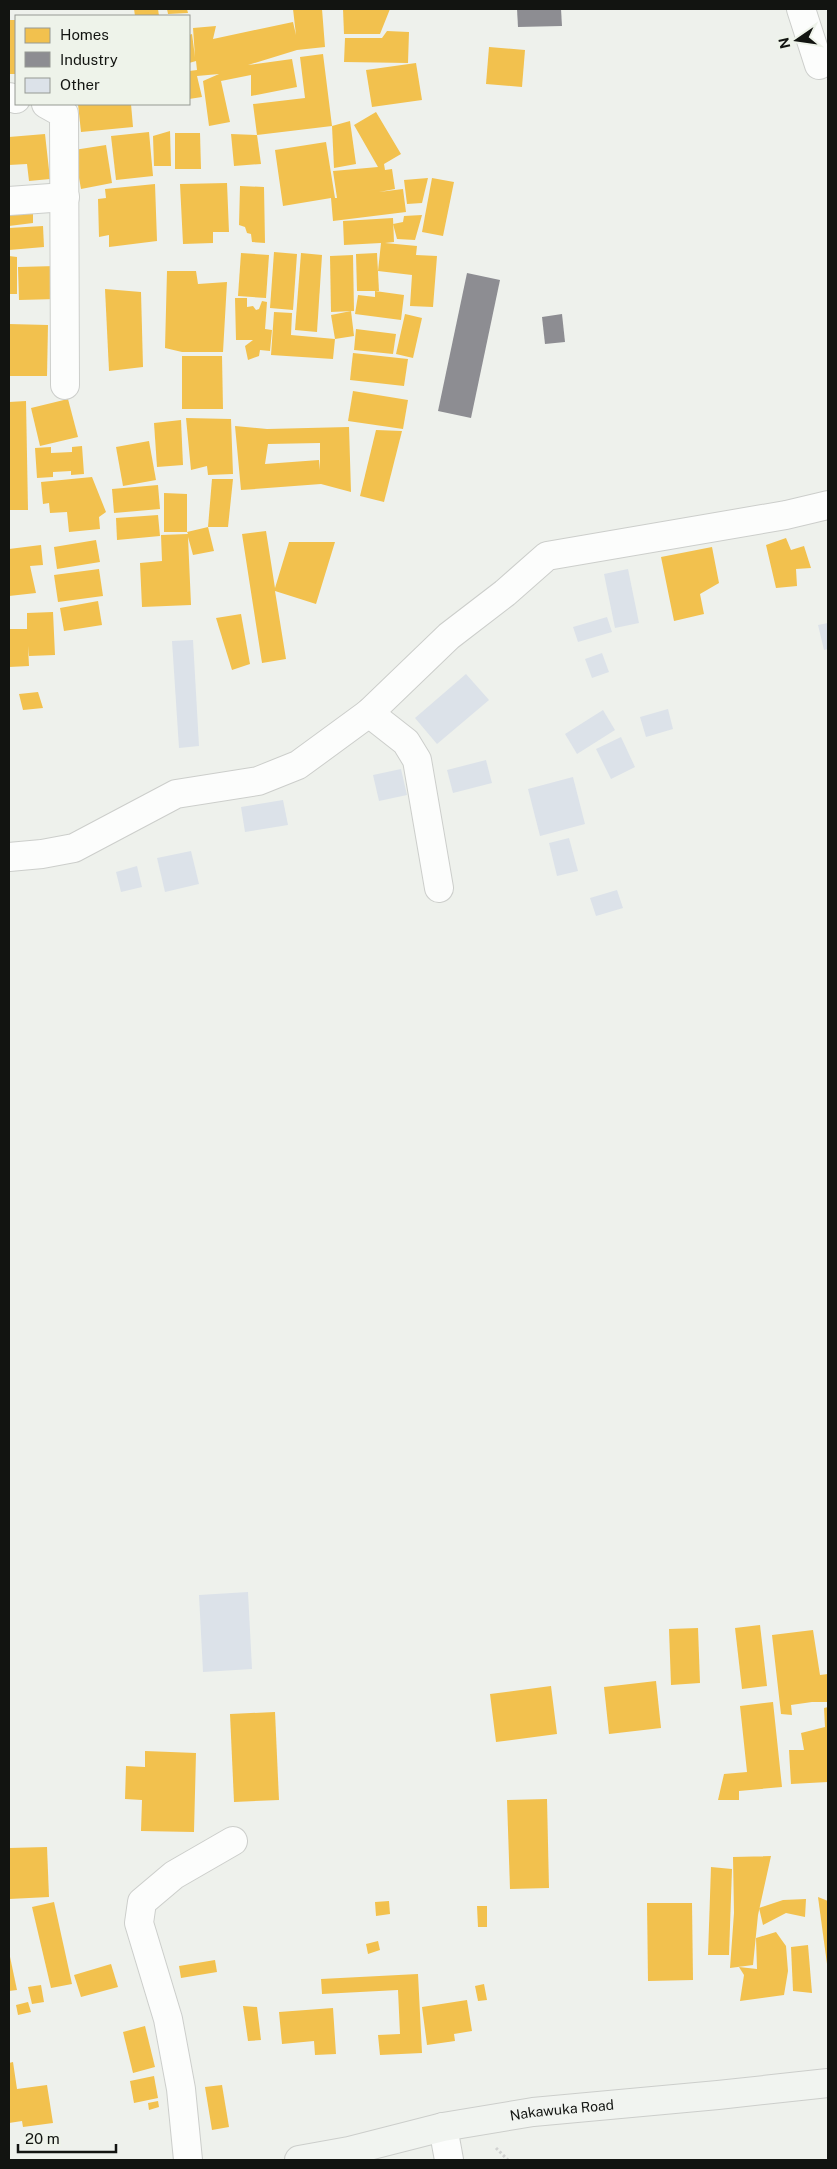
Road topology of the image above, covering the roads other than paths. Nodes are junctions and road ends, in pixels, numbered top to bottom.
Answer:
1 (801, 9) edge
2 (825, 66) edge
3 (48, 105) edge
4 (65, 197) junction
5 (9, 201) edge
6 (65, 385) dead end
7 (828, 505) edge
8 (369, 713) junction
9 (9, 857) edge
10 (439, 888) dead end
11 (233, 1841) dead end
12 (828, 2083) edge
13 (443, 2127) junction
14 (188, 2160) edge
15 (299, 2160) edge
16 (449, 2160) edge

1 - 2 street
3 - 4 street
4 - 5 street
4 - 6 street
7 - 8 street
8 - 9 street
8 - 10 street
11 - 14 street
12 - 13 main road, Nakawuka Road
13 - 15 main road, Nakawuka Road
13 - 16 street

